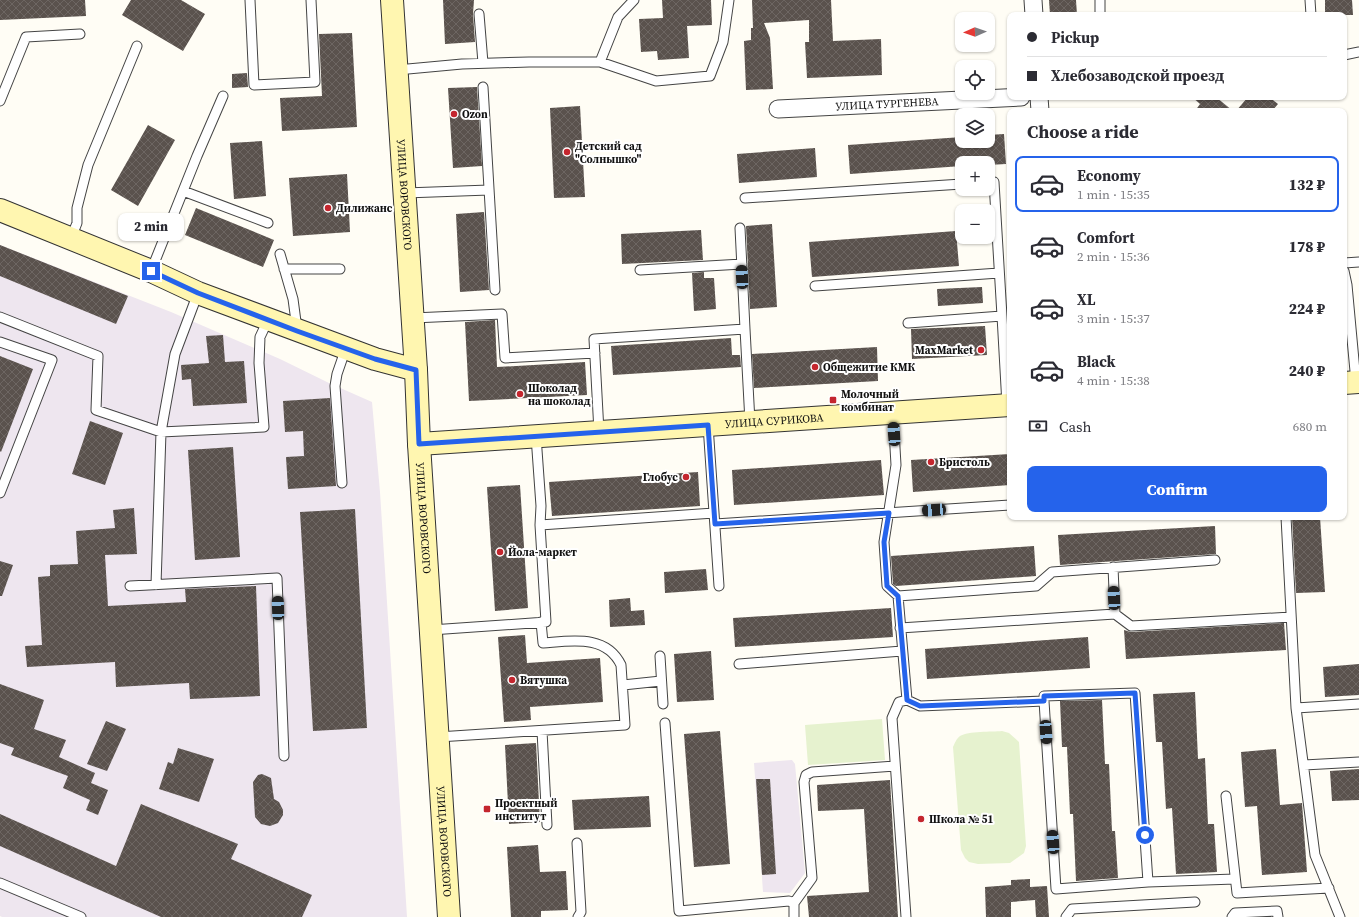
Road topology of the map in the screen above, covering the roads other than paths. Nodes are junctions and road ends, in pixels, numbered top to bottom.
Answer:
1 (250, 0) edge
2 (311, 0) edge
3 (392, 0) edge
4 (634, 0) edge
5 (729, 0) edge
6 (1033, 0) edge
7 (1100, 0) edge
8 (1310, 0) edge
9 (1034, 12) edge
10 (1100, 12) edge
11 (1311, 12) edge
12 (479, 14) dead end
13 (80, 34) dead end
14 (137, 46) dead end
15 (1359, 52) edge
16 (1347, 54) edge
17 (600, 62) junction
18 (483, 63) junction
19 (397, 70) junction
20 (483, 86) dead end
21 (223, 96) dead end
22 (1007, 98) edge
23 (0, 101) edge
24 (778, 109) dead end
25 (955, 184) edge
26 (489, 190) junction
27 (183, 191) junction
28 (405, 193) junction
29 (995, 196) edge
30 (745, 198) dead end
31 (0, 210) edge
32 (268, 223) dead end
33 (740, 228) dead end
34 (71, 238) junction
35 (280, 254) dead end
36 (1359, 262) edge
37 (1347, 263) edge
38 (742, 264) junction
39 (284, 269) junction
40 (340, 269) dead end
41 (640, 270) dead end
42 (151, 271) junction
43 (999, 273) junction
44 (815, 286) dead end
45 (495, 290) dead end
46 (198, 293) junction
47 (1347, 300) edge
48 (1002, 316) junction
49 (0, 317) edge
50 (413, 318) junction
51 (268, 320) junction
52 (908, 323) dead end
53 (745, 329) junction
54 (297, 331) junction
55 (0, 342) edge
56 (346, 348) junction
57 (595, 353) junction
58 (416, 370) junction
59 (1353, 382) edge
60 (1007, 390) edge
61 (1007, 405) edge
62 (893, 413) junction
63 (750, 422) junction
64 (708, 425) junction
65 (161, 432) junction
66 (599, 432) junction
67 (536, 436) junction
68 (419, 444) junction
69 (342, 482) dead end
70 (0, 493) edge
71 (1007, 505) edge
72 (714, 513) junction
73 (889, 513) junction
74 (1286, 520) edge
75 (715, 524) junction
76 (540, 525) junction
77 (1215, 560) dead end
78 (1113, 567) junction
79 (156, 585) junction
80 (130, 586) dead end
81 (719, 586) dead end
82 (898, 596) junction
83 (1115, 614) junction
84 (1291, 617) junction
85 (541, 622) junction
86 (900, 628) junction
87 (431, 630) junction
88 (902, 651) junction
89 (660, 656) dead end
90 (740, 664) dead end
91 (661, 681) junction
92 (623, 685) junction
93 (907, 700) junction
94 (1044, 701) junction
95 (663, 704) dead end
96 (1359, 704) edge
97 (1296, 708) junction
98 (665, 723) dead end
99 (542, 731) junction
100 (438, 737) junction
101 (284, 756) dead end
102 (1359, 762) edge
103 (1304, 765) junction
104 (895, 766) junction
105 (1226, 796) dead end
106 (547, 825) dead end
107 (577, 842) dead end
108 (1235, 879) junction
109 (1148, 882) junction
110 (0, 883) edge
111 (1329, 888) junction
112 (1195, 902) dead end
113 (794, 903) junction
114 (680, 914) edge
115 (81, 917) edge
116 (449, 917) edge
117 (578, 917) edge
118 (794, 917) edge
119 (906, 917) edge
120 (1066, 917) edge
121 (1232, 917) edge
122 (1278, 917) edge
123 (1340, 917) edge

1 - 2 lane
3 - 19 street, УЛИЦА ВОРОВСКОГО
4 - 17 lane
5 - 17 lane
6 - 9 street
7 - 10 lane
8 - 11 lane
12 - 18 lane
13 - 23 lane
14 - 34 lane
15 - 16 lane
17 - 18 lane
18 - 19 lane
19 - 28 street, УЛИЦА ВОРОВСКОГО
20 - 26 lane
21 - 27 lane
22 - 24 street, УЛИЦА ТУРГЕНЕВА
25 - 30 lane
26 - 28 lane
26 - 45 lane
27 - 32 lane
27 - 42 lane
28 - 50 street, УЛИЦА ВОРОВСКОГО
29 - 43 lane
31 - 34 street
33 - 38 lane
34 - 42 street
35 - 39 lane
36 - 37 lane
38 - 41 lane
38 - 53 lane
39 - 40 lane
39 - 54 lane
42 - 46 street
43 - 44 lane
43 - 48 lane
46 - 51 street
46 - 65 lane
47 - 59 lane
48 - 52 lane
48 - 60 lane
49 - 65 lane
50 - 57 lane
50 - 58 street, УЛИЦА ВОРОВСКОГО
51 - 54 street
51 - 65 lane
53 - 57 lane
53 - 63 lane
54 - 56 street
55 - 70 lane
56 - 58 street
56 - 69 lane
57 - 66 lane
58 - 68 street, УЛИЦА ВОРОВСКОГО
61 - 62 street, УЛИЦА СУРИКОВА
62 - 63 street, УЛИЦА СУРИКОВА
62 - 73 lane
63 - 64 street, УЛИЦА СУРИКОВА
64 - 66 street, УЛИЦА СУРИКОВА
64 - 72 lane
65 - 79 lane
66 - 67 street, УЛИЦА СУРИКОВА
67 - 68 street, УЛИЦА СУРИКОВА
67 - 76 lane
68 - 87 street, УЛИЦА ВОРОВСКОГО
71 - 73 lane
72 - 75 lane
72 - 76 lane
73 - 75 lane
73 - 82 lane
74 - 84 lane
75 - 81 lane
76 - 85 lane
77 - 78 lane
78 - 82 lane
78 - 83 lane
79 - 80 lane
79 - 101 lane
82 - 86 lane
83 - 84 lane
83 - 86 lane
84 - 97 lane
85 - 87 lane
85 - 92 lane
86 - 88 lane
87 - 100 street, УЛИЦА ВОРОВСКОГО
88 - 90 lane
88 - 93 lane
89 - 91 lane
91 - 92 lane
91 - 95 lane
92 - 99 lane
93 - 94 lane
93 - 104 lane
94 - 109 lane
94 - 109 lane
96 - 97 lane
97 - 103 lane
98 - 114 lane
99 - 100 lane
99 - 106 lane
100 - 116 street, УЛИЦА ВОРОВСКОГО
102 - 103 lane
103 - 111 lane
104 - 113 lane
104 - 119 lane
105 - 108 lane
107 - 117 lane
108 - 109 lane
108 - 111 lane
110 - 115 lane
111 - 123 lane
112 - 120 lane
113 - 114 lane
113 - 118 lane
121 - 122 lane

